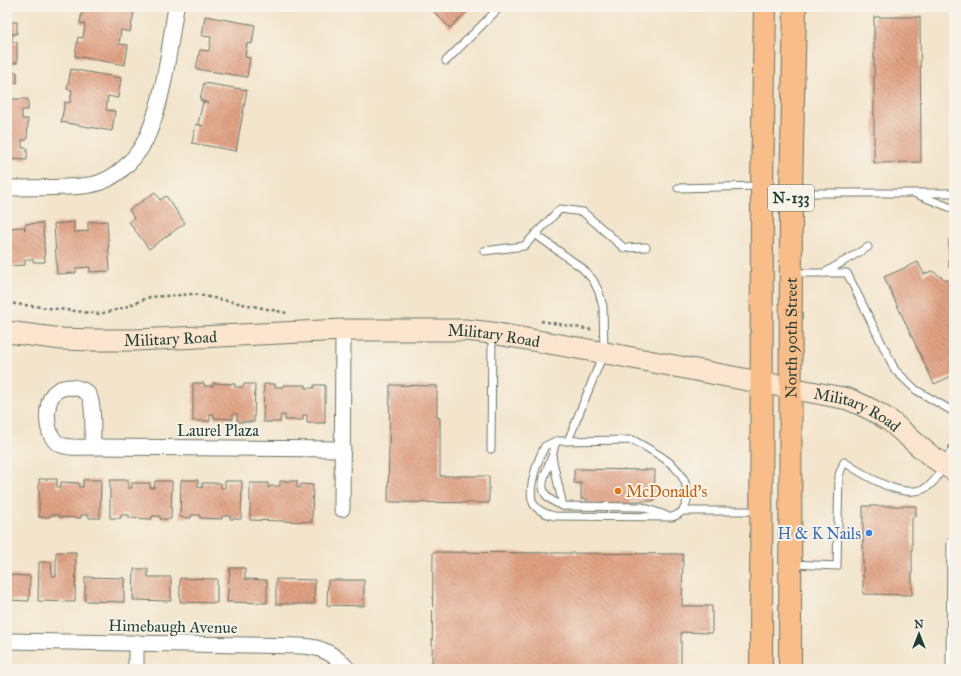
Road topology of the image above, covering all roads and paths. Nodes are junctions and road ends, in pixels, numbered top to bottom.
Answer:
1 (176, 7) edge
2 (500, 7) edge
3 (765, 7) edge
4 (795, 7) edge
5 (446, 61) dead end
6 (762, 186) junction
7 (7, 188) edge
8 (678, 188) dead end
9 (791, 193) junction
10 (912, 193) junction
11 (954, 193) edge
12 (954, 209) edge
13 (535, 234) junction
14 (646, 247) dead end
15 (868, 247) dead end
16 (484, 251) dead end
17 (791, 273) junction
18 (824, 273) junction
19 (7, 303) edge
20 (289, 314) dead end
21 (343, 330) junction
22 (7, 332) edge
23 (492, 333) junction
24 (604, 352) junction
25 (761, 383) junction
26 (790, 388) junction
27 (954, 412) edge
28 (556, 441) junction
29 (568, 441) junction
30 (954, 446) edge
31 (93, 447) dead end
32 (343, 449) junction
33 (491, 449) dead end
34 (552, 456) junction
35 (949, 468) edge
36 (562, 506) junction
37 (342, 509) dead end
38 (683, 511) junction
39 (762, 511) junction
40 (672, 517) junction
41 (954, 542) edge
42 (790, 564) junction
43 (7, 641) edge
44 (136, 644) junction
45 (136, 669) edge
46 (348, 669) edge
47 (761, 669) edge
48 (790, 669) edge
49 (950, 669) edge

1 - 7 street
2 - 5 lane
3 - 6 main road, North 90th Street / N-133
4 - 9 main road, North 90th Street / N-133
6 - 8 lane
6 - 25 main road, North 90th Street / N-133
9 - 10 lane
9 - 17 main road, North 90th Street / N-133
10 - 11 lane
10 - 12 lane
13 - 14 lane
13 - 16 lane
13 - 24 lane
15 - 18 lane
17 - 18 lane
17 - 26 main road, North 90th Street / N-133
18 - 27 lane
19 - 20 path
21 - 22 main road, Military Road
21 - 23 main road, Military Road
21 - 32 street
23 - 24 main road, Military Road
23 - 33 lane
24 - 25 main road, Military Road
24 - 29 lane
25 - 26 main road, Military Road
25 - 39 main road, North 90th Street / N-133
26 - 35 main road, Military Road
26 - 42 main road, North 90th Street / N-133
28 - 29 lane
28 - 34 lane
28 - 40 lane
29 - 38 lane
30 - 35 lane
31 - 32 street, Laurel Plaza
32 - 37 street
34 - 36 lane
34 - 36 lane
35 - 42 lane
36 - 40 lane
38 - 39 lane
38 - 40 lane
39 - 47 main road, North 90th Street / N-133
41 - 49 lane
42 - 48 main road, North 90th Street / N-133
43 - 44 street, Himebaugh Avenue
44 - 45 street
44 - 46 street, Himebaugh Avenue

